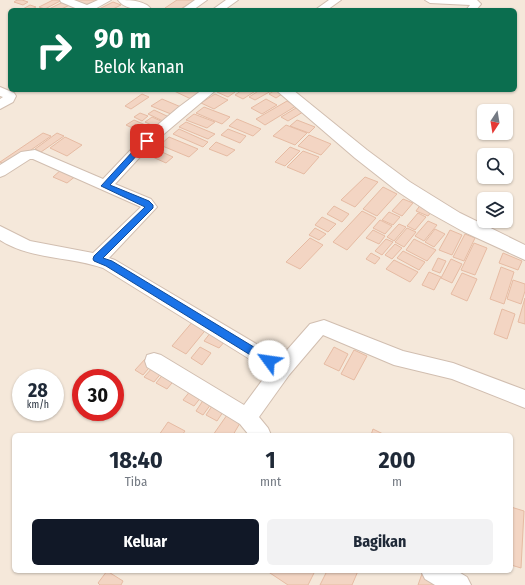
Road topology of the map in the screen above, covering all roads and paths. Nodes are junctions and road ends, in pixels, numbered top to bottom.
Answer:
1 (65, 0) edge
2 (106, 0) edge
3 (124, 0) edge
4 (202, 0) edge
5 (233, 0) edge
6 (336, 0) edge
7 (430, 0) edge
8 (84, 8) edge
9 (88, 8) edge
10 (142, 8) edge
11 (189, 8) edge
12 (220, 8) edge
13 (323, 8) edge
14 (473, 8) edge
15 (0, 90) edge
16 (207, 92) edge
17 (286, 92) edge
18 (0, 105) edge
19 (0, 172) edge
20 (105, 186) junction
21 (0, 232) edge
22 (525, 253) edge
23 (97, 259) junction
24 (154, 361) dead end
25 (282, 369) junction
26 (525, 399) edge
27 (247, 417) junction
28 (259, 433) edge
29 (437, 573) edge
30 (459, 585) edge

1 - 8 street
2 - 9 street
3 - 10 street
4 - 11 street
5 - 12 street
6 - 13 street
7 - 14 street
15 - 18 street
16 - 20 street
17 - 22 street
19 - 20 street
20 - 23 street
21 - 23 street
23 - 25 street
24 - 27 street
25 - 26 street
25 - 27 street
27 - 28 street
29 - 30 street

